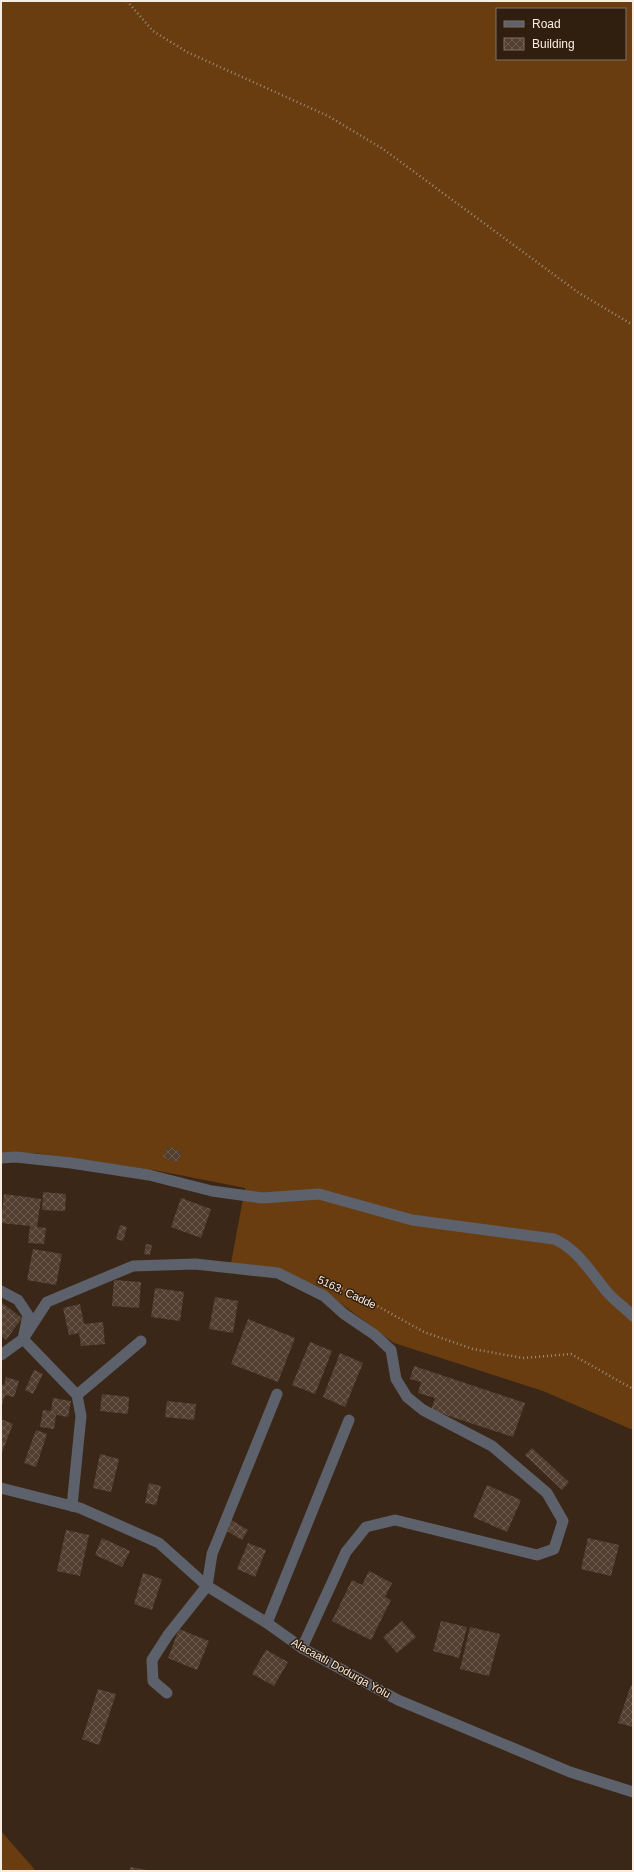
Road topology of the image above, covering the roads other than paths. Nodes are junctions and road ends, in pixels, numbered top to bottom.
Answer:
1 (1, 1158) edge
2 (1, 1291) edge
3 (633, 1316) edge
4 (23, 1339) junction
5 (141, 1341) dead end
6 (1, 1356) edge
7 (277, 1394) dead end
8 (77, 1395) junction
9 (349, 1420) dead end
10 (1, 1488) edge
11 (72, 1506) junction
12 (207, 1586) junction
13 (267, 1623) junction
14 (302, 1648) junction
15 (167, 1693) dead end
16 (633, 1792) edge

1 - 3 street
2 - 4 street
4 - 6 street
4 - 8 street
4 - 14 street
5 - 8 street
7 - 12 street
8 - 11 street
9 - 13 street
10 - 11 street, Alacaatlı Dodurga Yolu
11 - 12 street, Alacaatlı Dodurga Yolu
12 - 13 street, Alacaatlı Dodurga Yolu
12 - 15 street
13 - 14 street, Alacaatlı Dodurga Yolu
14 - 16 street, Alacaatlı Dodurga Yolu

